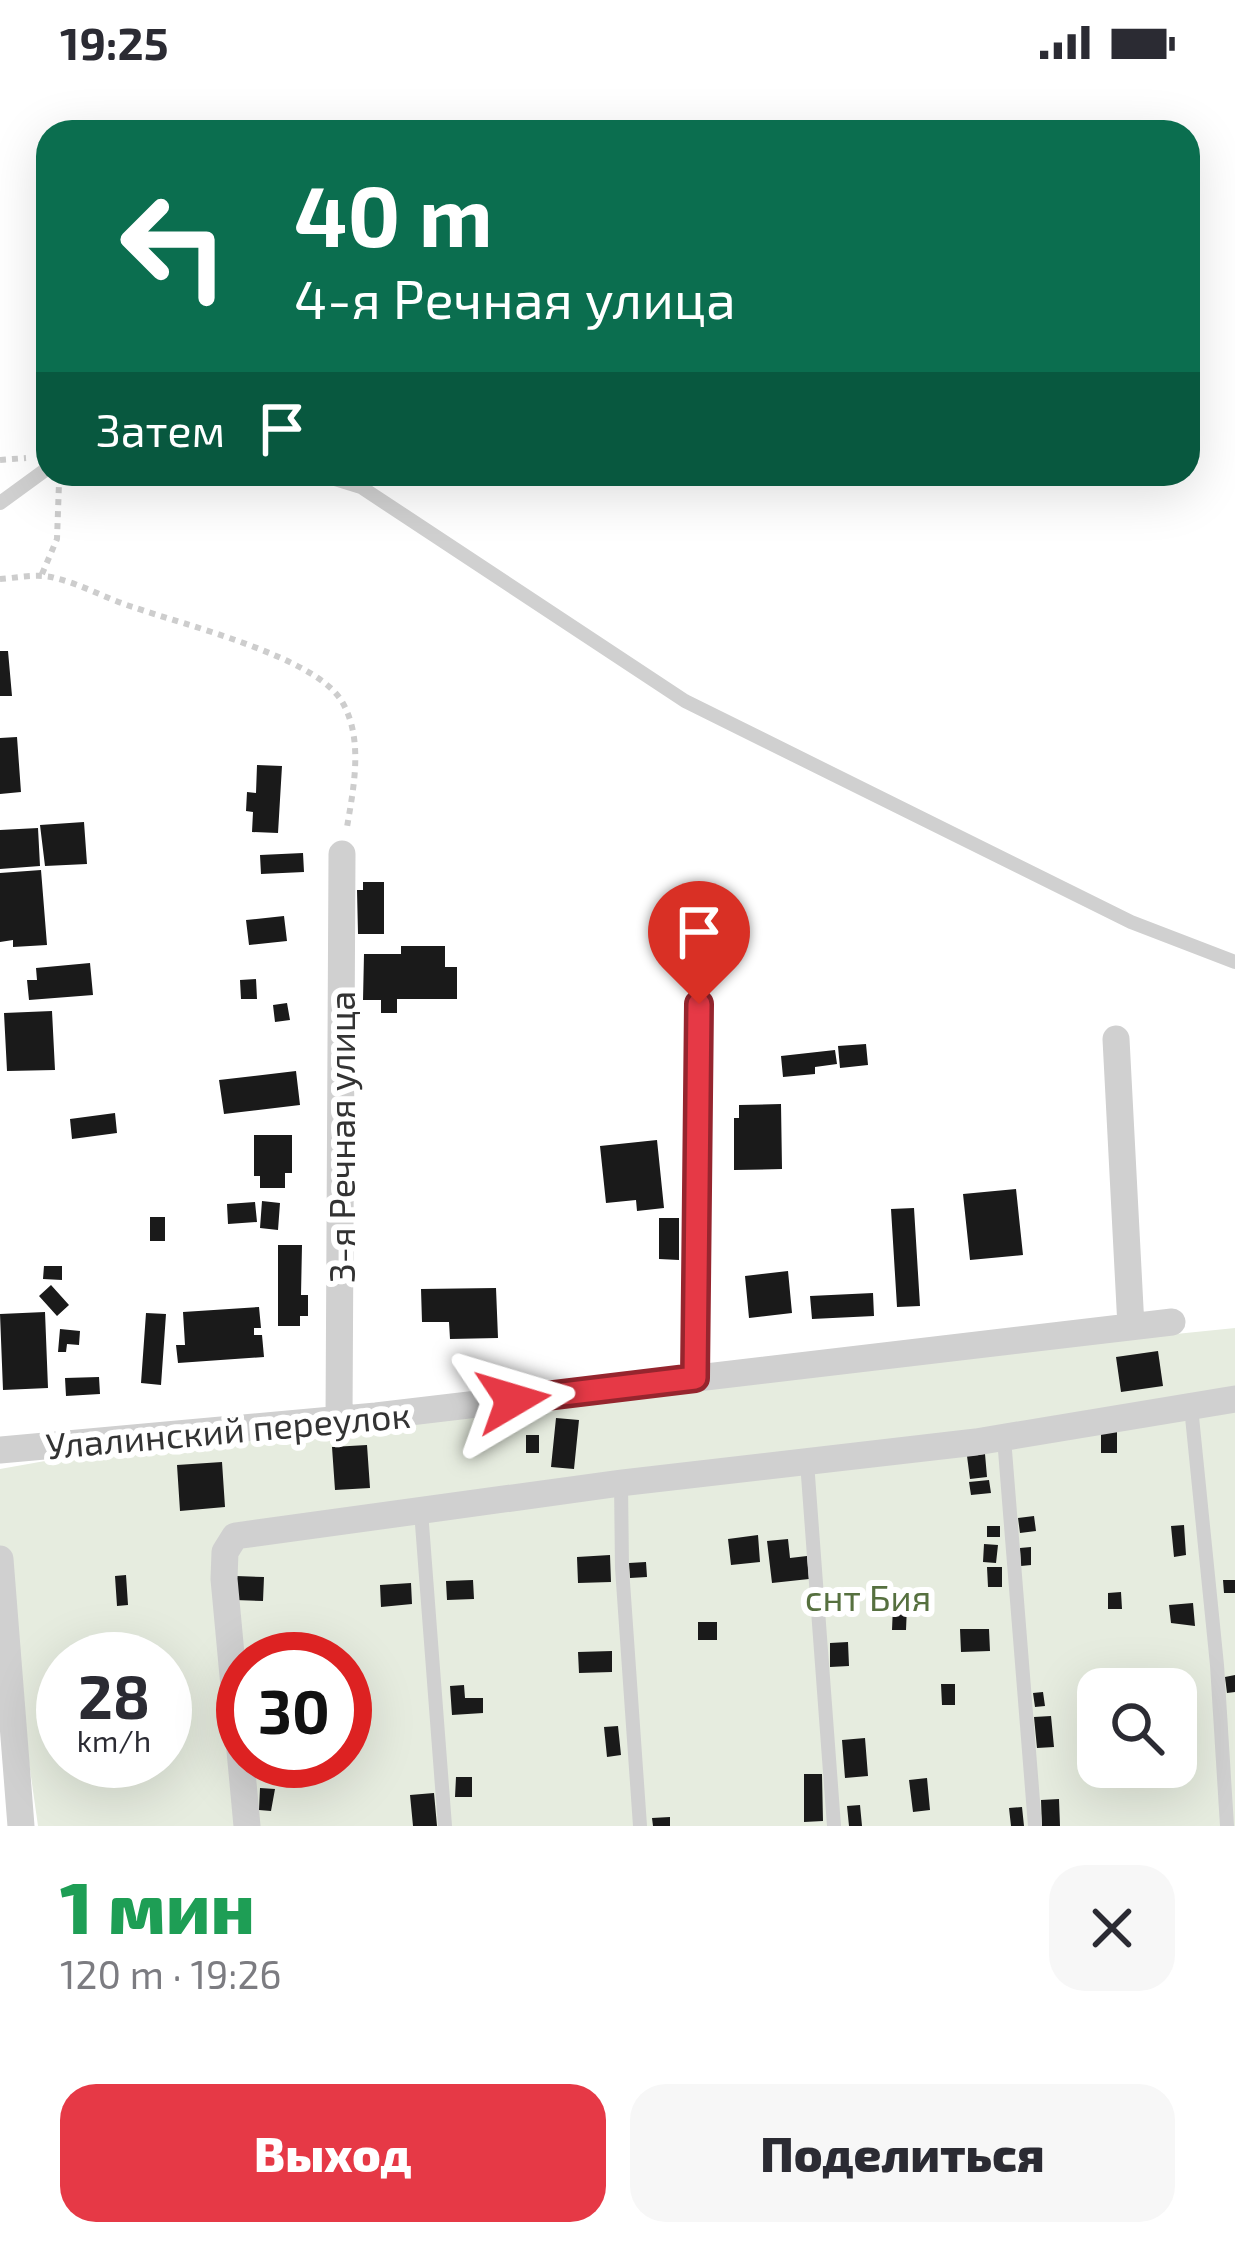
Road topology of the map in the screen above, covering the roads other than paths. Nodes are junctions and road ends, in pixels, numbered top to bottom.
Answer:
1 (36, 477) edge
2 (359, 486) edge
3 (0, 503) edge
4 (342, 854) road end
5 (1235, 962) edge
6 (699, 1004) dead end
7 (1116, 1039) dead end
8 (1172, 1322) dead end
9 (1131, 1327) junction
10 (695, 1378) junction
11 (1235, 1399) edge
12 (1191, 1407) junction
13 (338, 1420) junction
14 (1004, 1438) junction
15 (0, 1450) edge
16 (807, 1462) junction
17 (621, 1484) junction
18 (422, 1510) junction
19 (0, 1559) edge
20 (21, 1826) edge
21 (247, 1826) edge
22 (445, 1826) edge
23 (640, 1826) edge
24 (835, 1826) edge
25 (1035, 1826) edge
26 (1227, 1826) edge

1 - 3 lane
2 - 5 lane
4 - 13 street, 3-я Речная улица
6 - 10 street
7 - 9 street
8 - 9 street, Улалинский переулок
9 - 10 street, Улалинский переулок
10 - 13 street, Улалинский переулок
11 - 12 street
12 - 14 street
12 - 26 lane
13 - 15 street, Улалинский переулок
14 - 16 street
14 - 25 lane
16 - 17 street
16 - 24 lane
17 - 18 street
17 - 23 lane
18 - 21 street
18 - 22 lane
19 - 20 street

